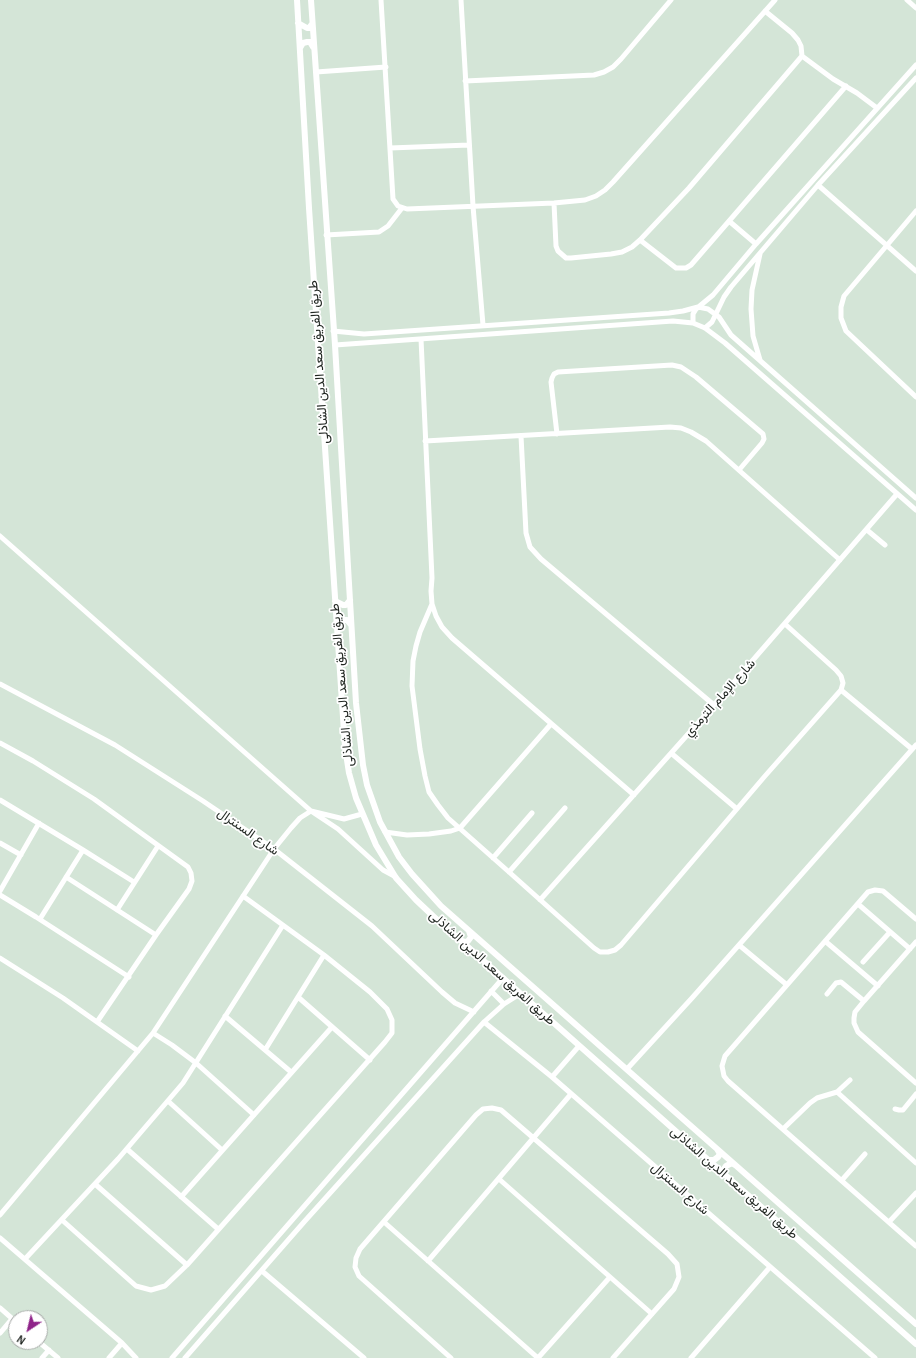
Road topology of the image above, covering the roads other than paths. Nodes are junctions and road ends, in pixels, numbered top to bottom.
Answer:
1 (297, 0) edge
2 (311, 0) edge
3 (381, 0) edge
4 (461, 0) edge
5 (671, 0) edge
6 (775, 0) edge
7 (907, 0) edge
8 (916, 8) edge
9 (765, 11) junction
10 (298, 23) junction
11 (312, 24) junction
12 (300, 48) junction
13 (314, 49) junction
14 (802, 56) junction
15 (916, 65) edge
16 (386, 67) junction
17 (316, 72) junction
18 (916, 78) edge
19 (465, 81) junction
20 (846, 86) junction
21 (877, 108) junction
22 (469, 144) junction
23 (843, 146) junction
24 (390, 148) junction
25 (849, 151) junction
26 (818, 185) junction
27 (792, 202) junction
28 (554, 204) junction
29 (473, 206) junction
30 (402, 208) junction
31 (799, 208) junction
32 (916, 211) edge
33 (729, 221) junction
34 (326, 235) junction
35 (640, 240) junction
36 (756, 244) junction
37 (887, 245) junction
38 (760, 253) junction
39 (916, 271) edge
40 (716, 291) junction
41 (724, 296) junction
42 (698, 306) junction
43 (673, 313) junction
44 (715, 314) junction
45 (522, 322) junction
46 (533, 322) junction
47 (673, 322) junction
48 (693, 323) junction
49 (483, 325) junction
50 (452, 327) junction
51 (705, 328) junction
52 (334, 331) junction
53 (523, 331) junction
54 (533, 331) junction
55 (364, 334) junction
56 (731, 335) junction
57 (453, 336) junction
58 (422, 339) junction
59 (365, 343) junction
60 (725, 343) junction
61 (335, 346) junction
62 (761, 361) junction
63 (916, 396) edge
64 (557, 434) junction
65 (521, 436) junction
66 (425, 441) junction
67 (739, 470) junction
68 (884, 470) junction
69 (879, 477) junction
70 (897, 494) junction
71 (916, 498) edge
72 (916, 510) edge
73 (867, 530) junction
74 (0, 536) edge
75 (885, 545) dead end
76 (840, 560) junction
77 (350, 600) junction
78 (335, 601) junction
79 (432, 604) junction
80 (785, 624) junction
81 (336, 625) junction
82 (352, 627) junction
83 (0, 684) edge
84 (841, 690) junction
85 (714, 705) junction
86 (551, 724) junction
87 (1, 745) edge
88 (916, 745) edge
89 (912, 749) junction
90 (671, 753) junction
91 (634, 795) junction
92 (0, 800) edge
93 (565, 808) dead end
94 (737, 810) junction
95 (311, 811) junction
96 (532, 813) dead end
97 (362, 814) junction
98 (39, 823) junction
99 (460, 828) junction
100 (385, 832) junction
101 (0, 843) edge
102 (158, 846) junction
103 (274, 849) junction
104 (83, 850) junction
105 (21, 855) junction
106 (493, 858) junction
107 (509, 872) junction
108 (66, 877) junction
109 (396, 878) junction
110 (134, 882) junction
111 (0, 891) edge
112 (0, 895) edge
113 (243, 896) junction
114 (540, 900) junction
115 (858, 904) junction
116 (117, 910) junction
117 (916, 918) edge
118 (40, 920) junction
119 (283, 925) junction
120 (470, 931) junction
121 (890, 932) junction
122 (156, 934) junction
123 (459, 939) junction
124 (825, 941) junction
125 (916, 942) edge
126 (739, 944) junction
127 (910, 949) junction
128 (490, 950) junction
129 (324, 955) junction
130 (0, 958) edge
131 (480, 958) junction
132 (863, 962) dead end
133 (129, 977) junction
134 (503, 978) junction
135 (787, 985) junction
136 (878, 986) junction
137 (491, 991) junction
138 (520, 994) junction
139 (827, 994) dead end
140 (298, 997) junction
141 (864, 1001) junction
142 (504, 1004) junction
143 (474, 1012) junction
144 (225, 1016) junction
145 (98, 1022) junction
146 (484, 1022) junction
147 (332, 1027) junction
148 (153, 1033) junction
149 (579, 1046) junction
150 (265, 1050) junction
151 (138, 1051) junction
152 (370, 1060) junction
153 (196, 1063) junction
154 (627, 1069) junction
155 (291, 1072) junction
156 (552, 1077) junction
157 (850, 1080) dead end
158 (916, 1083) edge
159 (837, 1092) junction
160 (571, 1094) junction
161 (916, 1094) edge
162 (168, 1101) junction
163 (896, 1109) dead end
164 (254, 1115) junction
165 (783, 1129) junction
166 (534, 1138) junction
167 (716, 1148) junction
168 (127, 1149) junction
169 (222, 1150) junction
170 (865, 1154) dead end
171 (705, 1158) junction
172 (916, 1163) edge
173 (737, 1166) junction
174 (725, 1175) junction
175 (499, 1179) junction
176 (842, 1180) junction
177 (95, 1184) junction
178 (916, 1193) edge
179 (181, 1197) junction
180 (0, 1214) edge
181 (62, 1220) junction
182 (384, 1222) junction
183 (889, 1222) junction
184 (218, 1229) junction
185 (0, 1238) edge
186 (916, 1246) edge
187 (25, 1260) junction
188 (428, 1262) junction
189 (187, 1265) junction
190 (770, 1267) junction
191 (262, 1272) junction
192 (610, 1277) junction
193 (0, 1308) edge
194 (652, 1314) junction
195 (8, 1315) edge
196 (916, 1324) edge
197 (8, 1326) edge
198 (0, 1333) edge
199 (122, 1343) junction
200 (916, 1344) edge
201 (49, 1350) joint
202 (42, 1358) edge
203 (58, 1358) edge
204 (109, 1358) edge
205 (136, 1358) edge
206 (172, 1358) edge
207 (185, 1358) edge
208 (364, 1358) edge
209 (451, 1358) edge
210 (538, 1358) edge
211 (613, 1358) edge
212 (691, 1358) edge
213 (875, 1358) edge

1 - 10 street, طريق الفريق سعد الدين الشاذلى
2 - 11 street, طريق الفريق سعد الدين الشاذلى
3 - 16 street
4 - 19 street
5 - 19 street
6 - 9 street
7 - 8 street
9 - 14 street
9 - 28 street
10 - 11 street
10 - 12 street, طريق الفريق سعد الدين الشاذلى
11 - 13 street, طريق الفريق سعد الدين الشاذلى
12 - 13 street
12 - 78 street, طريق الفريق سعد الدين الشاذلى
13 - 17 street, طريق الفريق سعد الدين الشاذلى
14 - 20 street
14 - 35 street
15 - 21 street
16 - 17 street
16 - 24 street
17 - 34 street, طريق الفريق سعد الدين الشاذلى
18 - 25 street
19 - 22 street
20 - 21 street
20 - 33 street
21 - 23 street
22 - 24 street
22 - 29 street
23 - 25 street
23 - 27 street
24 - 30 street
25 - 26 street
26 - 31 street
26 - 37 street
27 - 31 street
27 - 36 street
28 - 29 street
28 - 35 street
29 - 30 street
29 - 49 street
30 - 34 street
31 - 38 street
32 - 37 street
33 - 35 street
33 - 36 street
34 - 52 street, طريق الفريق سعد الدين الشاذلى
36 - 40 street
37 - 39 street
37 - 63 street
38 - 41 street
38 - 62 street
40 - 41 street
40 - 42 street
41 - 44 street
42 - 43 street
42 - 44 street
42 - 48 street
43 - 46 street
43 - 47 street
44 - 51 street
44 - 56 street
45 - 46 street
45 - 49 street
45 - 53 street
46 - 54 street
47 - 48 street
47 - 54 street
48 - 51 street
49 - 50 street
50 - 55 street
50 - 57 street
51 - 60 street
52 - 55 street
52 - 61 street, طريق الفريق سعد الدين الشاذلى
53 - 54 street
53 - 57 street
55 - 59 street
56 - 60 street
56 - 62 street
57 - 58 street
58 - 59 street
58 - 66 street
59 - 61 street
60 - 69 street
61 - 77 street, طريق الفريق سعد الدين الشاذلى
62 - 68 street
64 - 65 street
64 - 67 street
64 - 67 street
65 - 66 street
65 - 85 street
66 - 79 street
67 - 76 street
68 - 69 street
68 - 71 street
69 - 70 street
70 - 72 street
70 - 73 street, شارع الإمام الترمذي
73 - 75 street
73 - 76 street, شارع الإمام الترمذي
74 - 95 street
76 - 80 street, شارع الإمام الترمذي
77 - 78 street
77 - 82 street, طريق الفريق سعد الدين الشاذلى
78 - 81 street, طريق الفريق سعد الدين الشاذلى
79 - 86 street
79 - 99 street
80 - 84 street
80 - 85 street, شارع الإمام الترمذي
81 - 82 street
81 - 97 street, طريق الفريق سعد الدين الشاذلى
82 - 100 street, طريق الفريق سعد الدين الشاذلى
83 - 103 street, شارع السنترال
84 - 89 street
84 - 94 street
85 - 90 street, شارع الإمام الترمذي
86 - 91 street
86 - 99 street
87 - 102 street
88 - 89 street
89 - 126 street
90 - 91 street, شارع الإمام الترمذي
90 - 94 street
91 - 114 street, شارع الإمام الترمذي
92 - 98 street
93 - 107 street
94 - 114 street
95 - 97 street
95 - 103 street
95 - 109 street
96 - 106 street
97 - 109 street, طريق الفريق سعد الدين الشاذلى
98 - 104 street
98 - 105 street
99 - 100 street
99 - 106 street
100 - 120 street, طريق الفريق سعد الدين الشاذلى
101 - 105 street
102 - 110 street
102 - 122 street
103 - 113 street
103 - 143 street, شارع السنترال
104 - 108 street
104 - 110 street
105 - 111 street
106 - 107 street
107 - 114 street
108 - 116 street
108 - 118 street
109 - 123 street, طريق الفريق سعد الدين الشاذلى
110 - 116 street
112 - 118 street
113 - 119 street
113 - 148 street
115 - 117 street
115 - 121 street
115 - 124 street
116 - 122 street
118 - 133 street
119 - 129 street
119 - 144 street
120 - 123 street
120 - 128 street, طريق الفريق سعد الدين الشاذلى
121 - 127 street
121 - 132 street
122 - 133 street
123 - 131 street, طريق الفريق سعد الدين الشاذلى
124 - 135 street
124 - 136 street
125 - 127 street
126 - 135 street
126 - 154 street
127 - 136 street
128 - 131 street
128 - 154 street, طريق الفريق سعد الدين الشاذلى
129 - 140 street
129 - 152 street
130 - 145 street
131 - 134 street, طريق الفريق سعد الدين الشاذلى
133 - 145 street
134 - 137 street
134 - 138 street, طريق الفريق سعد الدين الشاذلى
135 - 165 street
136 - 141 street
137 - 142 street
137 - 143 street
138 - 142 street
138 - 149 street, طريق الفريق سعد الدين الشاذلى
139 - 141 street
140 - 147 street
140 - 150 street
141 - 158 street
142 - 146 street
143 - 206 street
144 - 150 street
144 - 153 street
145 - 151 street
146 - 156 street, شارع السنترال
146 - 191 street
147 - 152 street
147 - 155 street
148 - 151 street
148 - 153 street
149 - 156 street
149 - 171 street, طريق الفريق سعد الدين الشاذلى
150 - 155 street
151 - 180 street
152 - 184 street
153 - 162 street
153 - 164 street
154 - 167 street, طريق الفريق سعد الدين الشاذلى
155 - 164 street
156 - 160 street, شارع السنترال
157 - 159 street
159 - 165 street
159 - 172 street
160 - 166 street
160 - 190 street, شارع السنترال
161 - 163 street
162 - 168 street
162 - 169 street
164 - 169 street
165 - 176 street
166 - 175 street
166 - 182 street
166 - 194 street
167 - 171 street
167 - 173 street, طريق الفريق سعد الدين الشاذلى
168 - 177 street
168 - 179 street
169 - 179 street
170 - 176 street
171 - 174 street, طريق الفريق سعد الدين الشاذلى
173 - 174 street
173 - 196 street, طريق الفريق سعد الدين الشاذلى
174 - 200 street, طريق الفريق سعد الدين الشاذلى
175 - 188 street
175 - 192 street
176 - 183 street
177 - 181 street
177 - 189 street
178 - 183 street
179 - 184 street
181 - 187 street
181 - 189 street
182 - 188 street
182 - 209 street
183 - 186 street
184 - 189 street
185 - 187 street
187 - 199 street
188 - 210 street
190 - 212 street
190 - 213 street, شارع السنترال
191 - 207 street
191 - 208 street
192 - 194 street
192 - 210 street
193 - 195 street
194 - 211 street
197 - 198 street
199 - 204 street
199 - 205 street
201 - 202 street
201 - 203 street

